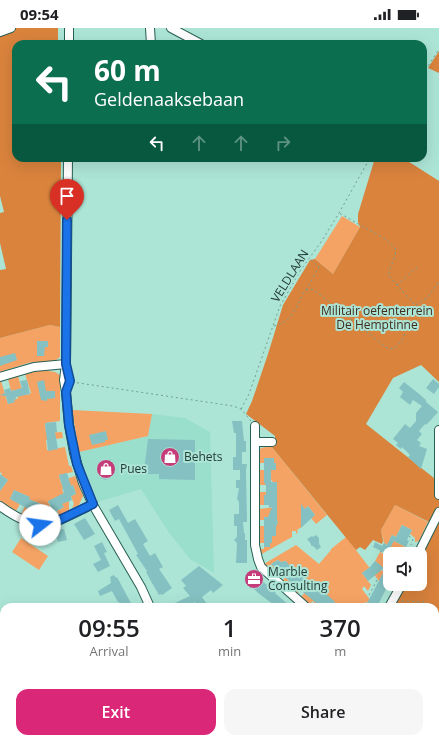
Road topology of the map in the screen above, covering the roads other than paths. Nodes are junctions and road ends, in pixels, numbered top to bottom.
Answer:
1 (11, 28) edge
2 (69, 28) edge
3 (150, 28) edge
4 (171, 28) edge
5 (0, 32) edge
6 (69, 40) edge
7 (151, 40) edge
8 (194, 40) edge
9 (68, 162) edge
10 (66, 364) junction
11 (0, 377) edge
12 (255, 426) road end
13 (439, 430) edge
14 (255, 442) junction
15 (272, 442) dead end
16 (439, 495) edge
17 (93, 504) junction
18 (0, 506) edge
19 (439, 512) edge
20 (422, 547) edge
21 (398, 591) edge
22 (148, 603) edge
23 (302, 603) edge
24 (391, 603) edge

1 - 5 street
2 - 6 street
3 - 7 street
4 - 8 street
9 - 10 street
10 - 11 street
10 - 17 street
12 - 14 street
13 - 16 street
14 - 15 street
14 - 23 street
17 - 18 street
17 - 22 street
19 - 20 street
21 - 24 street

